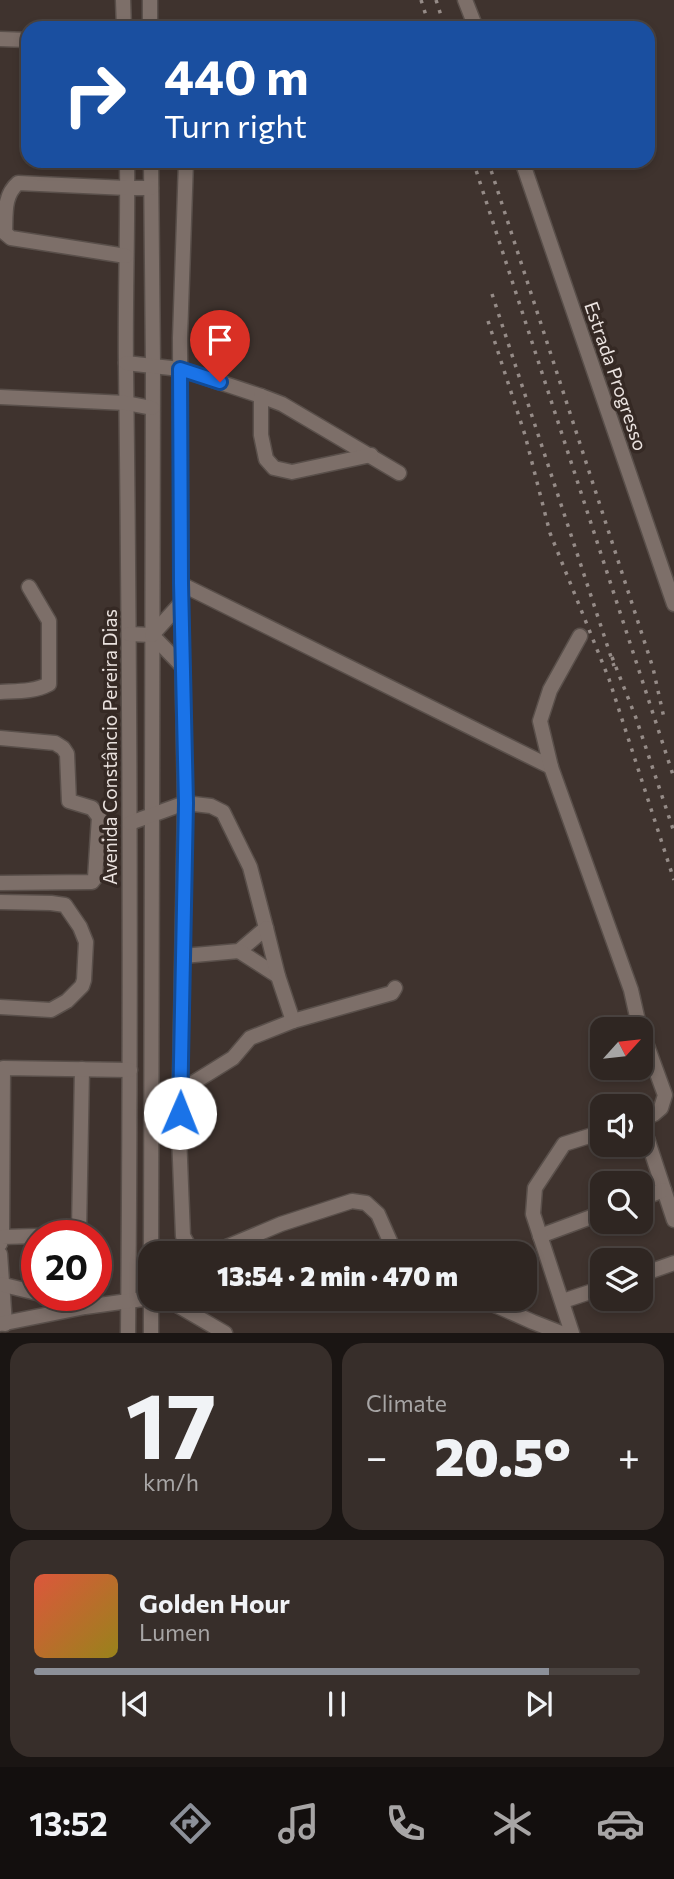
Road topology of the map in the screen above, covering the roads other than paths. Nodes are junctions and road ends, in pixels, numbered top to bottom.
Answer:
1 (123, 0) edge
2 (150, 0) edge
3 (465, 0) edge
4 (124, 21) edge
5 (150, 21) edge
6 (473, 21) edge
7 (0, 39) edge
8 (21, 40) edge
9 (127, 168) edge
10 (151, 168) edge
11 (186, 168) edge
12 (524, 168) edge
13 (127, 188) junction
14 (151, 188) junction
15 (126, 256) junction
16 (126, 363) junction
17 (153, 365) junction
18 (180, 369) junction
19 (261, 396) junction
20 (0, 397) edge
21 (127, 403) junction
22 (152, 408) junction
23 (370, 455) junction
24 (399, 472) dead end
25 (181, 583) junction
26 (29, 587) dead end
27 (181, 603) junction
28 (674, 604) edge
29 (129, 634) junction
30 (152, 635) junction
31 (580, 636) dead end
32 (183, 667) junction
33 (0, 692) edge
34 (152, 726) junction
35 (128, 728) junction
36 (0, 738) edge
37 (551, 766) junction
38 (186, 803) junction
39 (152, 815) junction
40 (130, 822) junction
41 (0, 883) edge
42 (0, 902) edge
43 (266, 928) junction
44 (239, 951) junction
45 (183, 956) junction
46 (278, 975) junction
47 (395, 988) dead end
48 (0, 1007) edge
49 (293, 1021) junction
50 (130, 1049) junction
51 (152, 1049) junction
52 (82, 1069) junction
53 (130, 1070) junction
54 (180, 1091) junction
55 (653, 1114) edge
56 (590, 1136) edge
57 (653, 1157) edge
58 (664, 1190) junction
59 (653, 1194) edge
60 (590, 1217) edge
61 (79, 1220) edge
62 (674, 1220) edge
63 (540, 1236) junction
64 (21, 1238) edge
65 (1, 1241) edge
66 (151, 1241) edge
67 (185, 1241) edge
68 (241, 1241) edge
69 (390, 1241) edge
70 (0, 1254) edge
71 (674, 1263) edge
72 (653, 1270) edge
73 (1, 1284) edge
74 (21, 1289) edge
75 (590, 1292) edge
76 (128, 1299) junction
77 (138, 1299) edge
78 (563, 1301) junction
79 (112, 1302) edge
80 (1, 1303) edge
81 (65, 1311) edge
82 (152, 1311) edge
83 (187, 1311) edge
84 (509, 1311) edge
85 (2, 1324) edge
86 (128, 1333) edge
87 (151, 1333) edge
88 (225, 1333) edge
89 (561, 1333) edge
90 (572, 1333) edge

1 - 4 street
2 - 5 street
3 - 6 street
7 - 8 street
9 - 13 street, Avenida Constâncio Pereira Dias
10 - 14 street
11 - 18 street
12 - 28 street, Estrada Progresso
13 - 14 street
13 - 15 street, Avenida Constâncio Pereira Dias
13 - 15 street
14 - 17 street
15 - 16 street, Avenida Constâncio Pereira Dias
16 - 17 street
16 - 21 street, Avenida Constâncio Pereira Dias
17 - 18 street
17 - 22 street
18 - 19 street
18 - 25 street
19 - 23 street
19 - 23 street
20 - 21 street
21 - 22 street
21 - 29 street, Avenida Constâncio Pereira Dias
22 - 30 street
23 - 24 street
25 - 27 street
25 - 37 street
26 - 33 street
27 - 30 street
27 - 32 street
29 - 30 street
29 - 35 street, Avenida Constâncio Pereira Dias
30 - 32 street
30 - 34 street
31 - 37 street
32 - 38 street
34 - 35 street
34 - 39 street
35 - 40 street, Avenida Constâncio Pereira Dias
36 - 41 street
37 - 55 street
38 - 39 street
38 - 43 street
38 - 45 street
39 - 40 street
39 - 51 street
40 - 50 street, Avenida Constâncio Pereira Dias
42 - 48 street
43 - 44 street
43 - 46 street
44 - 45 street
44 - 46 street
45 - 54 street
46 - 49 street
47 - 49 street
49 - 54 street
50 - 51 street
50 - 53 street, Avenida Constâncio Pereira Dias
51 - 66 street
52 - 53 street
52 - 61 street
52 - 65 street
53 - 76 street, Avenida Constâncio Pereira Dias
54 - 67 street
56 - 63 street
57 - 58 street
58 - 59 street
58 - 62 street
60 - 63 street
63 - 78 street
64 - 65 street
68 - 69 street
70 - 73 street
71 - 72 street
73 - 74 street
73 - 80 street
75 - 78 street
76 - 77 street
76 - 79 street
76 - 86 street, Avenida Constâncio Pereira Dias
78 - 90 street
80 - 85 street
81 - 85 street
82 - 87 street
83 - 88 street
84 - 89 street

